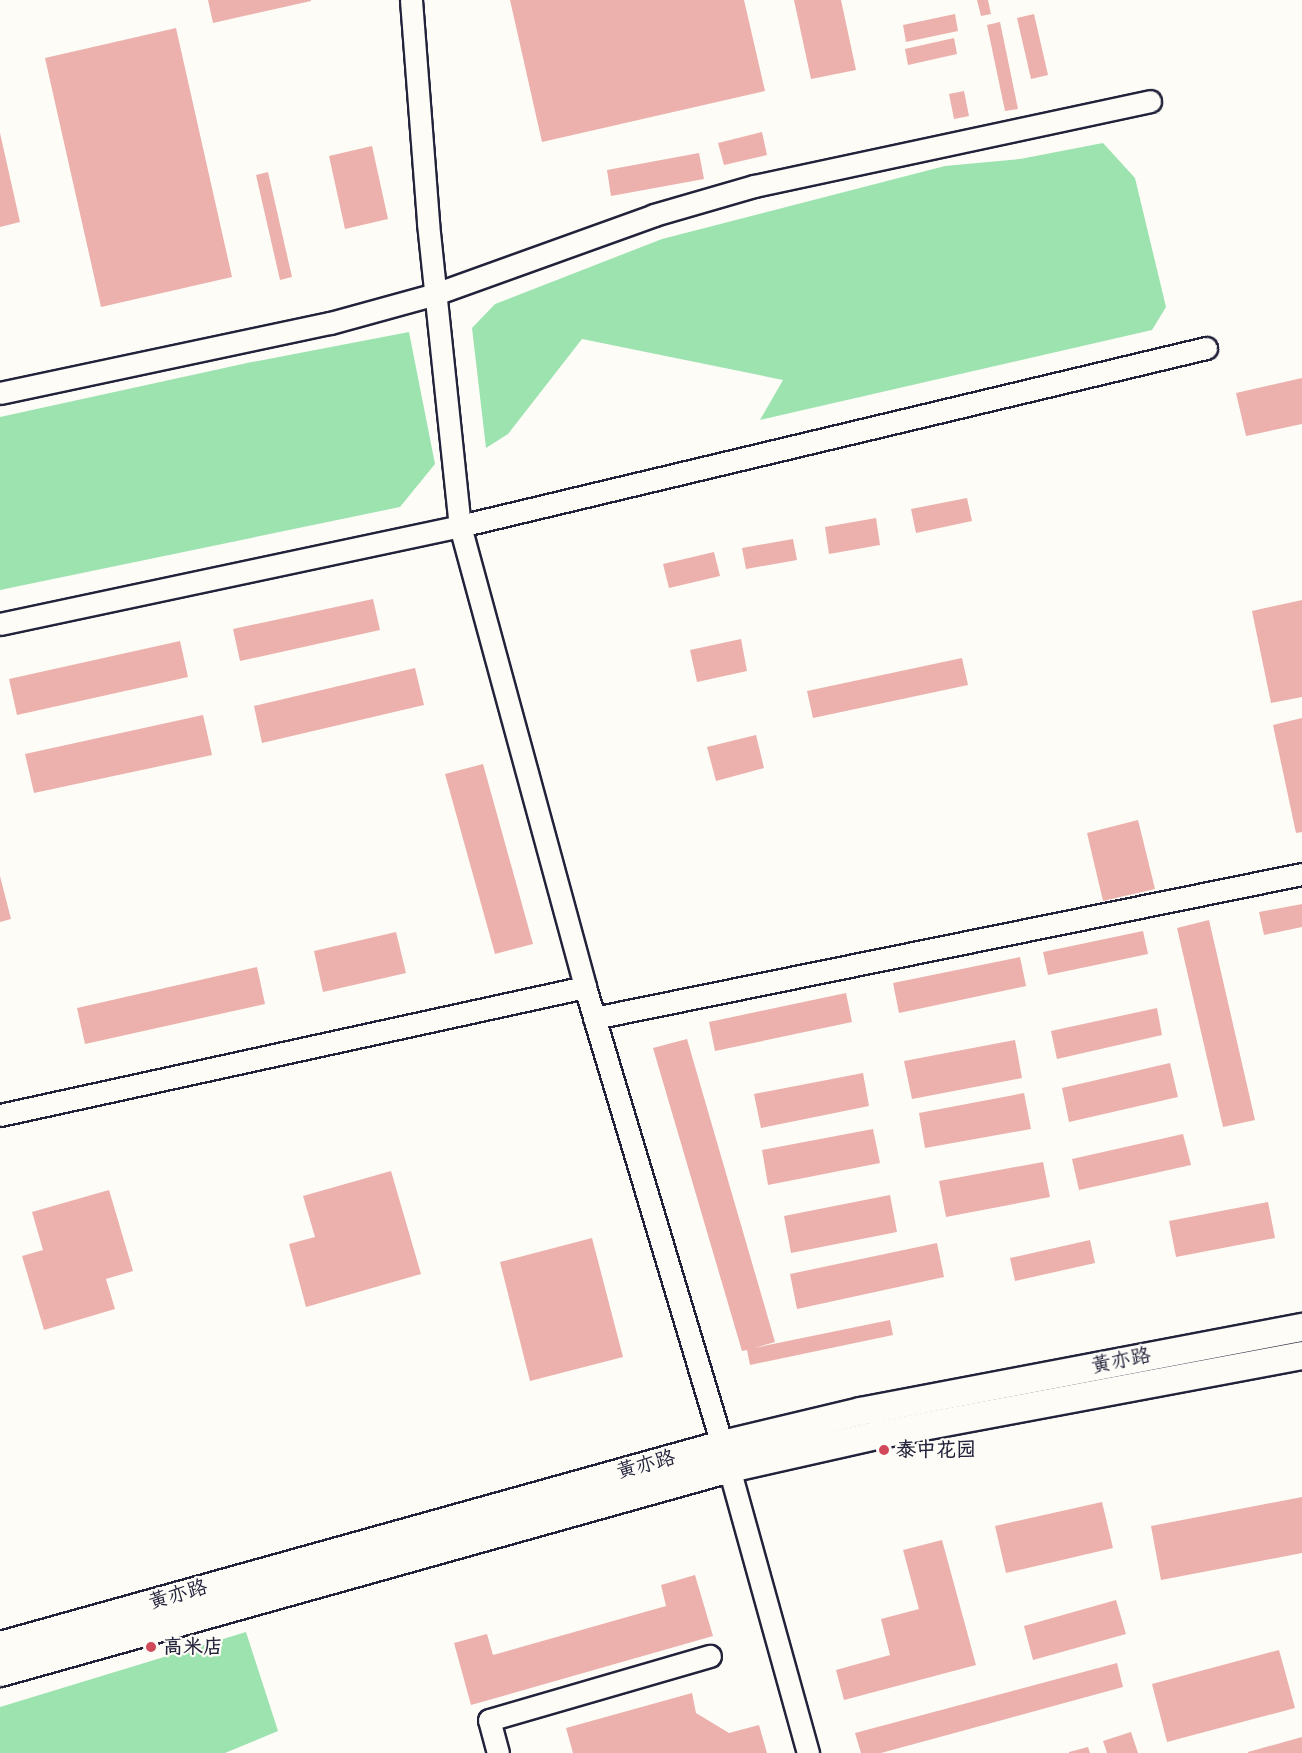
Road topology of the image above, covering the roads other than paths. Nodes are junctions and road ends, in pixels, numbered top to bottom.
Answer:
1 (411, 0) edge
2 (1150, 101) dead end
3 (435, 294) junction
4 (1206, 348) dead end
5 (0, 393) edge
6 (460, 526) junction
7 (0, 624) edge
8 (1302, 874) edge
9 (585, 987) junction
10 (594, 1018) junction
11 (0, 1115) edge
12 (1302, 1327) edge
13 (1302, 1355) edge
14 (725, 1456) junction
15 (0, 1645) edge
16 (710, 1656) dead end
17 (0, 1672) edge
18 (498, 1753) edge
19 (808, 1753) edge

1 - 3 street
2 - 3 street
3 - 5 street
3 - 6 street
4 - 6 street
6 - 7 street
6 - 9 street
8 - 10 street
9 - 10 street
9 - 11 street
10 - 14 street
12 - 14 main road, 黄亦路
13 - 14 main road, 黄亦路
14 - 15 main road, 黄亦路
14 - 17 main road, 黄亦路
14 - 19 street
16 - 18 street

